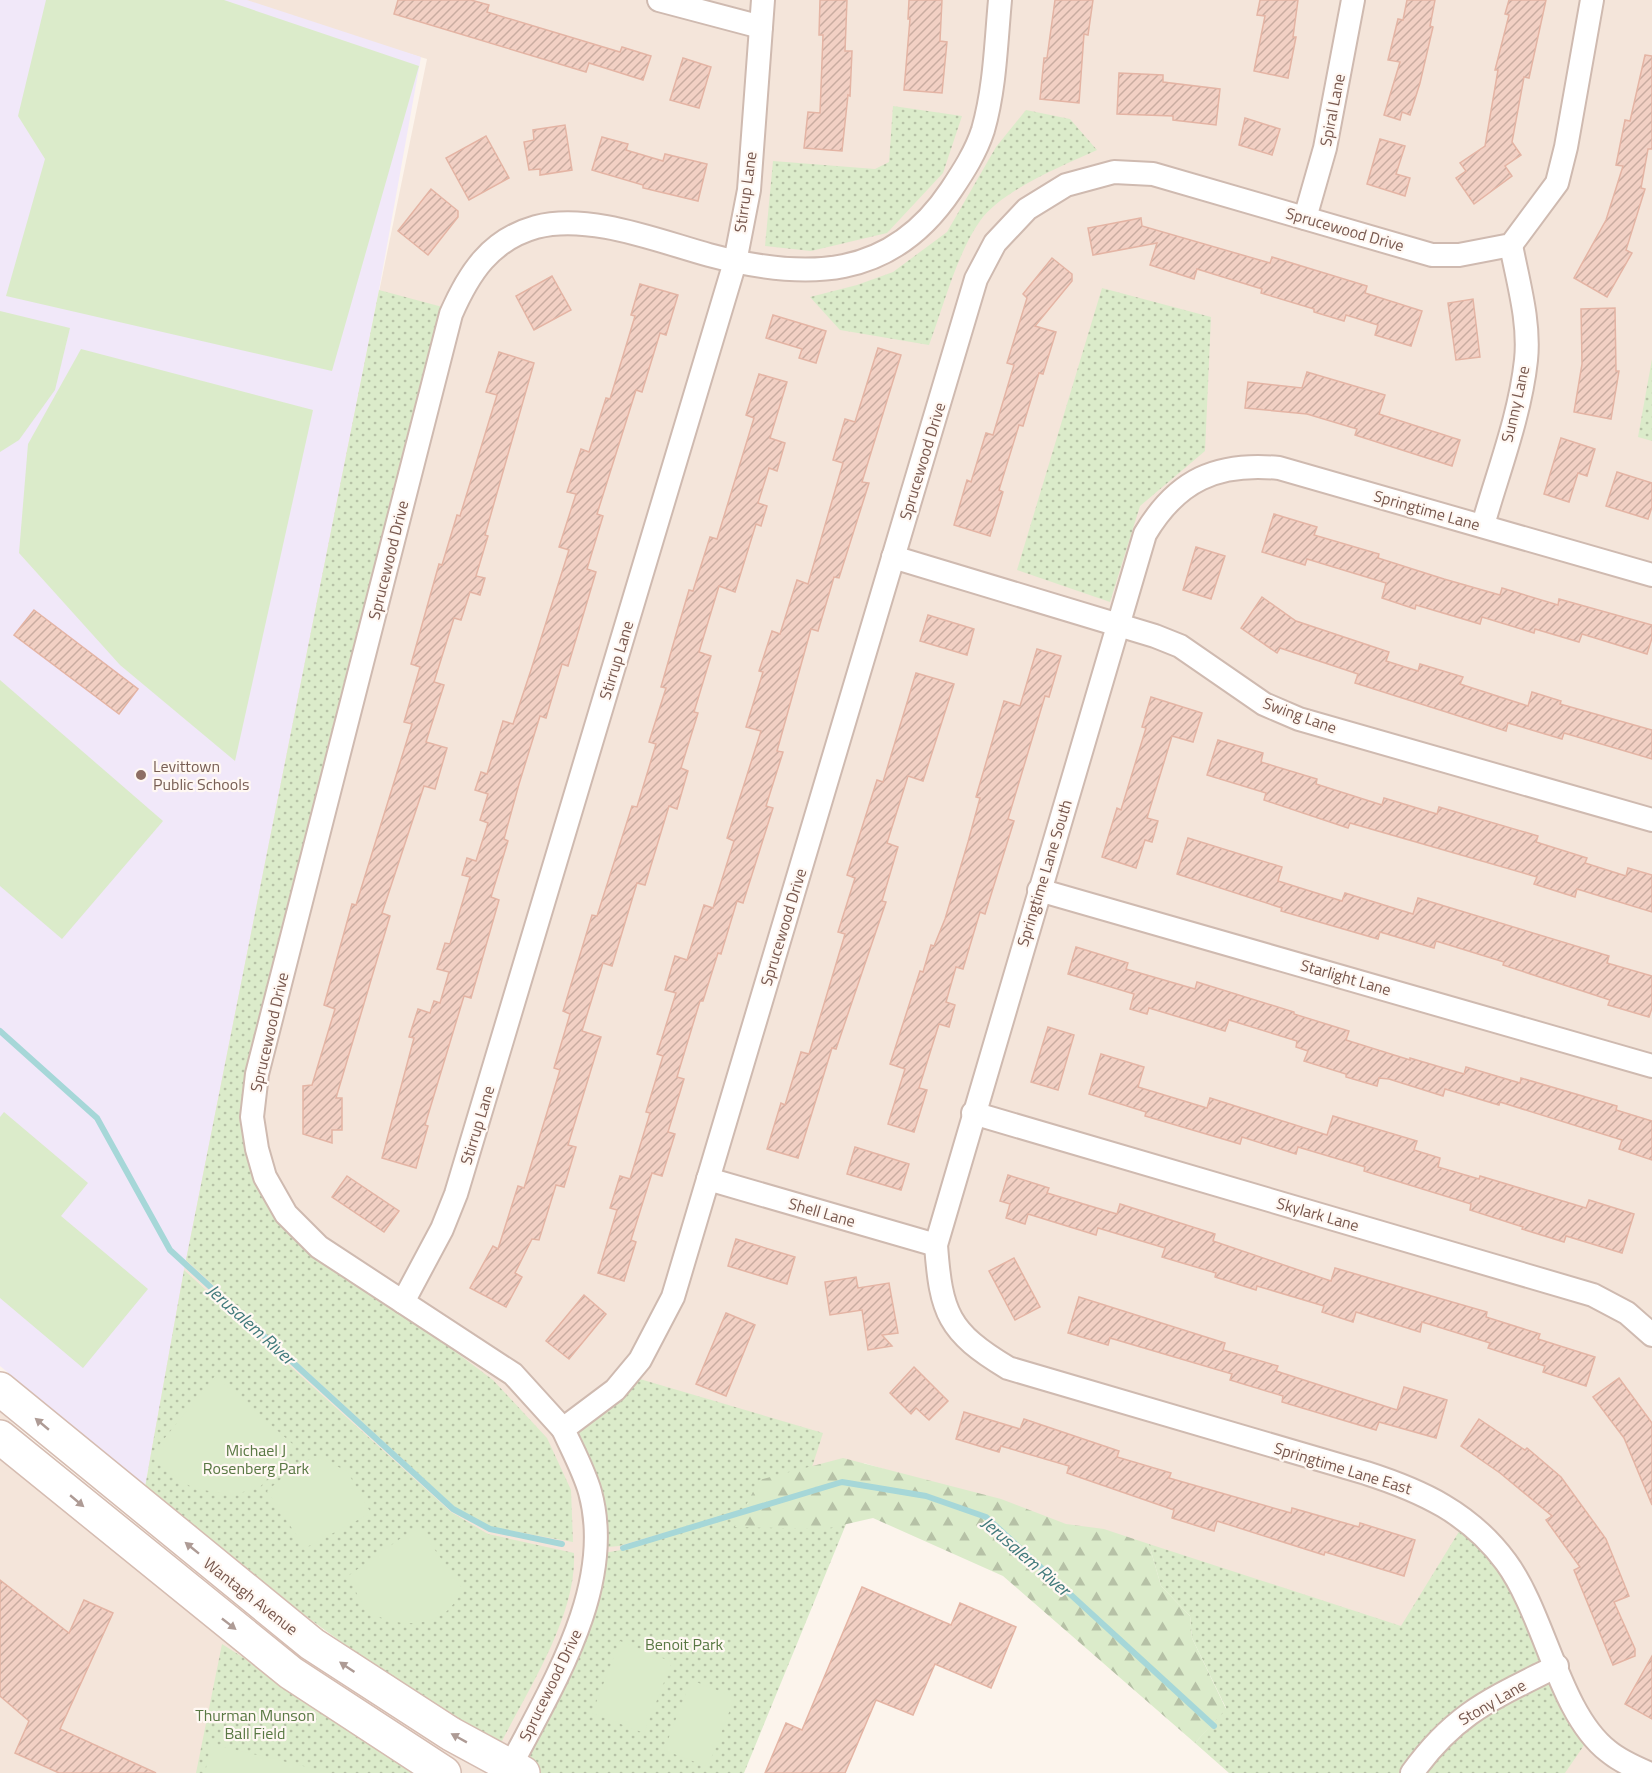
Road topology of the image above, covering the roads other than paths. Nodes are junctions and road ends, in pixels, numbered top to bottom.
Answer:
1 (658, 0) edge
2 (763, 0) edge
3 (999, 0) edge
4 (1353, 0) edge
5 (1593, 0) edge
6 (761, 27) junction
7 (1305, 218) junction
8 (1511, 245) junction
9 (735, 262) junction
10 (1201, 478) joint
11 (1483, 525) junction
12 (893, 557) junction
13 (1652, 574) edge
14 (1118, 625) junction
15 (1652, 820) edge
16 (1039, 890) junction
17 (1652, 1066) edge
18 (973, 1113) junction
19 (708, 1179) junction
20 (936, 1245) junction
21 (940, 1292) joint
22 (403, 1302) junction
23 (1652, 1335) edge
24 (0, 1389) edge
25 (563, 1429) junction
26 (0, 1437) edge
27 (1557, 1666) junction
28 (511, 1771) edge
29 (444, 1773) edge
30 (1412, 1773) edge
31 (1648, 1773) edge

1 - 6 street
2 - 6 street, Stirrup Lane
3 - 9 street, Sprucewood Drive
4 - 7 street, Spiral Lane
5 - 8 street
6 - 9 street, Stirrup Lane
7 - 8 street, Sprucewood Drive
7 - 12 street, Sprucewood Drive
8 - 11 street, Sunny Lane
9 - 22 street, Stirrup Lane
9 - 22 street, Sprucewood Drive
10 - 11 street, Springtime Lane
10 - 14 street, Springtime Lane South
11 - 13 street, Springtime Lane
12 - 14 street, Swing Lane
12 - 19 street, Sprucewood Drive
14 - 15 street, Swing Lane
14 - 16 street, Springtime Lane South
16 - 17 street, Starlight Lane
16 - 18 street, Springtime Lane South
18 - 20 street, Springtime Lane South
18 - 23 street, Skylark Lane
19 - 20 street, Shell Lane
19 - 25 street, Sprucewood Drive
20 - 21 street, Springtime Lane South
21 - 27 street, Springtime Lane East
22 - 25 street, Sprucewood Drive
28 -> 24 main road, Wantagh Avenue
25 - 28 street, Sprucewood Drive
26 -> 29 main road
27 - 30 street, Stony Lane
27 - 31 street, Springtime Lane East

